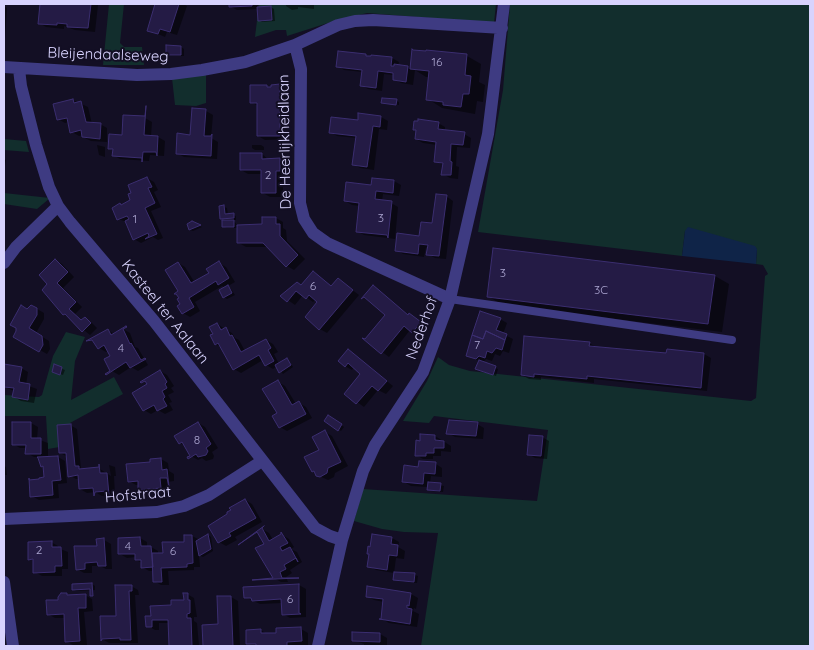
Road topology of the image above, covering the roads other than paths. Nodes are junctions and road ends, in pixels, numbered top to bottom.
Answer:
1 (504, 4) edge
2 (502, 28) junction
3 (295, 45) junction
4 (4, 67) edge
5 (19, 68) junction
6 (58, 206) junction
7 (4, 264) edge
8 (450, 299) junction
9 (732, 340) dead end
10 (262, 461) junction
11 (4, 519) edge
12 (342, 540) junction
13 (4, 582) edge
14 (13, 646) edge
15 (318, 646) edge

1 - 2 street, Nederhof
2 - 3 street, Bleijendaalseweg
2 - 8 street, Nederhof
3 - 5 street, Bleijendaalseweg
3 - 8 street, De Heerlijkheidlaan
4 - 5 street, Bleijendaalseweg
5 - 6 street, Kasteel ter Aalaan
6 - 7 street
6 - 10 street, Kasteel ter Aalaan
8 - 9 lane
8 - 12 street, Nederhof
10 - 11 street, Hofstraat
10 - 12 street, Kasteel ter Aalaan
12 - 15 street, Nederhof
13 - 14 street

